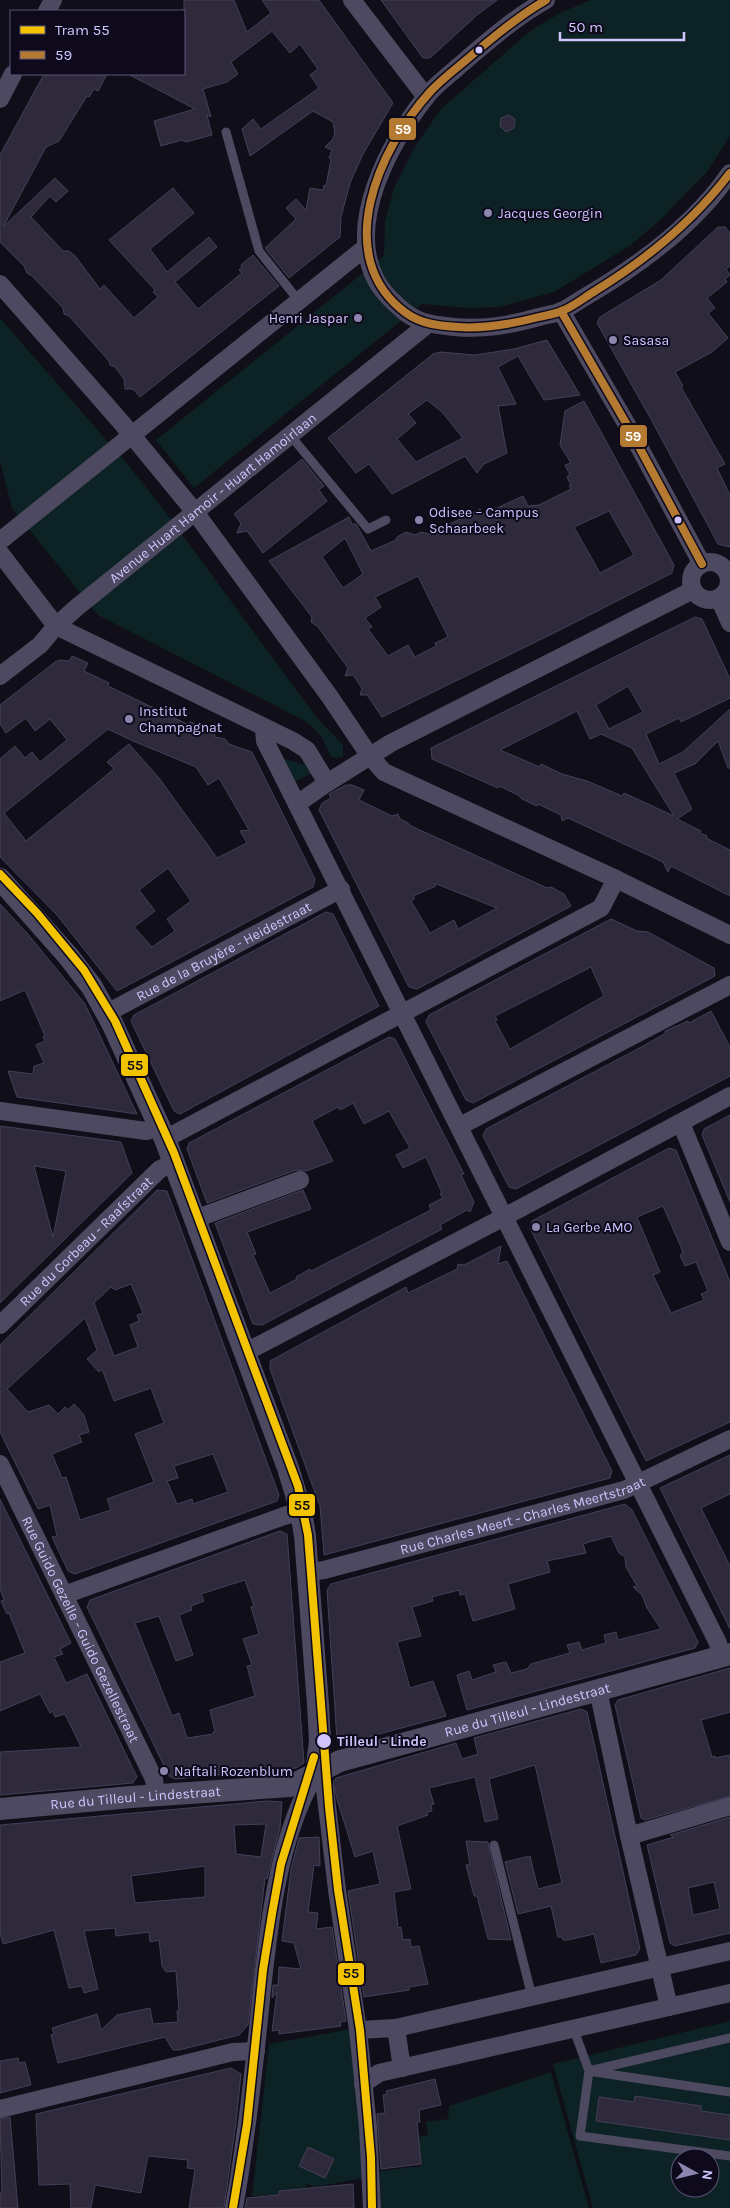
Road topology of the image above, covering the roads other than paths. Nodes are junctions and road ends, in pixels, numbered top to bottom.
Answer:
1 (352, 0) edge
2 (546, 0) edge
3 (12, 75) edge
4 (426, 97) junction
5 (0, 99) edge
6 (226, 132) dead end
7 (727, 184) edge
8 (366, 247) junction
9 (0, 284) edge
10 (299, 301) junction
11 (561, 311) junction
12 (428, 324) junction
13 (132, 436) junction
14 (290, 436) junction
15 (195, 512) junction
16 (386, 520) dead end
17 (0, 551) edge
18 (702, 564) junction
19 (728, 573) edge
20 (693, 590) junction
21 (719, 598) junction
22 (730, 623) edge
23 (56, 626) junction
24 (0, 676) edge
25 (264, 728) junction
26 (369, 755) junction
27 (327, 782) junction
28 (297, 804) junction
29 (0, 879) edge
30 (616, 879) junction
31 (341, 889) junction
32 (730, 934) edge
33 (730, 986) edge
34 (107, 1013) junction
35 (402, 1013) junction
36 (730, 1096) edge
37 (0, 1111) edge
38 (681, 1123) junction
39 (460, 1126) junction
40 (162, 1133) junction
41 (174, 1163) junction
42 (300, 1180) dead end
43 (504, 1217) junction
44 (195, 1219) junction
45 (730, 1242) edge
46 (0, 1325) edge
47 (246, 1352) junction
48 (730, 1439) edge
49 (0, 1464) edge
50 (638, 1482) junction
51 (302, 1512) junction
52 (308, 1572) junction
53 (64, 1594) junction
54 (725, 1655) edge
55 (598, 1690) junction
56 (316, 1773) junction
57 (156, 1795) junction
58 (730, 1806) edge
59 (0, 1809) edge
60 (629, 1836) junction
61 (494, 1845) dead end
62 (730, 1951) edge
63 (660, 1968) junction
64 (730, 1993) edge
65 (532, 1997) junction
66 (669, 2007) junction
67 (396, 2028) junction
68 (358, 2030) junction
69 (574, 2030) junction
70 (730, 2038) edge
71 (256, 2051) junction
72 (402, 2068) junction
73 (589, 2071) junction
74 (364, 2084) junction
75 (730, 2092) edge
76 (0, 2109) edge
77 (730, 2156) edge
78 (234, 2208) edge
79 (372, 2208) edge

1 - 4 street
2 - 4 street
3 - 5 street
4 - 8 street
6 - 10 lane
7 - 11 street
8 - 10 street
8 - 12 street
9 - 13 street
10 - 13 street
11 - 12 street
11 - 18 street
12 - 14 street, Avenue Huart Hamoir - Huart Hamoirlaan
13 - 15 street
13 - 17 street
14 - 15 street, Avenue Huart Hamoir - Huart Hamoirlaan
14 - 16 lane
15 - 23 street, Avenue Huart Hamoir - Huart Hamoirlaan
15 - 26 street
17 - 23 street
18 - 19 street
18 - 20 street
19 - 21 street
20 - 21 street
20 - 26 street
21 - 22 street
23 - 24 street, Avenue Huart Hamoir - Huart Hamoirlaan
23 - 25 street
25 - 27 street
25 - 28 street
26 - 27 street
26 - 30 street
27 - 28 street
28 - 31 street
29 - 34 street
30 - 32 street
30 - 35 street
31 - 34 street, Rue de la Bruyère - Heidestraat
31 - 35 street
33 - 39 street
34 - 40 street
35 - 39 street
35 - 40 street
36 - 38 street
37 - 40 street
38 - 43 street
38 - 45 street
39 - 43 street
40 - 41 street
41 - 44 street
41 - 46 street, Rue du Corbeau - Raafstraat
42 - 44 street
43 - 47 street
43 - 50 street
44 - 47 street
47 - 51 street
48 - 50 street, Rue Charles Meert - Charles Meertstraat
49 - 53 street, Rue Guido Gezelle - Guido Gezellestraat
50 - 52 street, Rue Charles Meert - Charles Meertstraat
50 - 54 street
51 - 52 street
51 - 53 street
52 - 56 street
53 - 57 street, Rue Guido Gezelle - Guido Gezellestraat
54 - 55 street, Rue du Tilleul - Lindestraat
55 - 56 street, Rue du Tilleul - Lindestraat
55 - 60 street
56 - 57 street, Rue du Tilleul - Lindestraat
56 - 68 street
56 - 71 street
57 - 59 street, Rue du Tilleul - Lindestraat
58 - 60 street
60 - 63 street
61 - 65 lane
62 - 63 street
63 - 65 street
63 - 66 street
64 - 66 street
65 - 67 street
66 - 69 street
67 - 68 street
67 - 72 street
68 - 74 street
69 - 72 street
69 - 73 lane
70 - 73 lane
71 - 76 street
71 - 78 street
72 - 74 street
73 - 75 lane
73 - 77 lane
74 - 79 street

